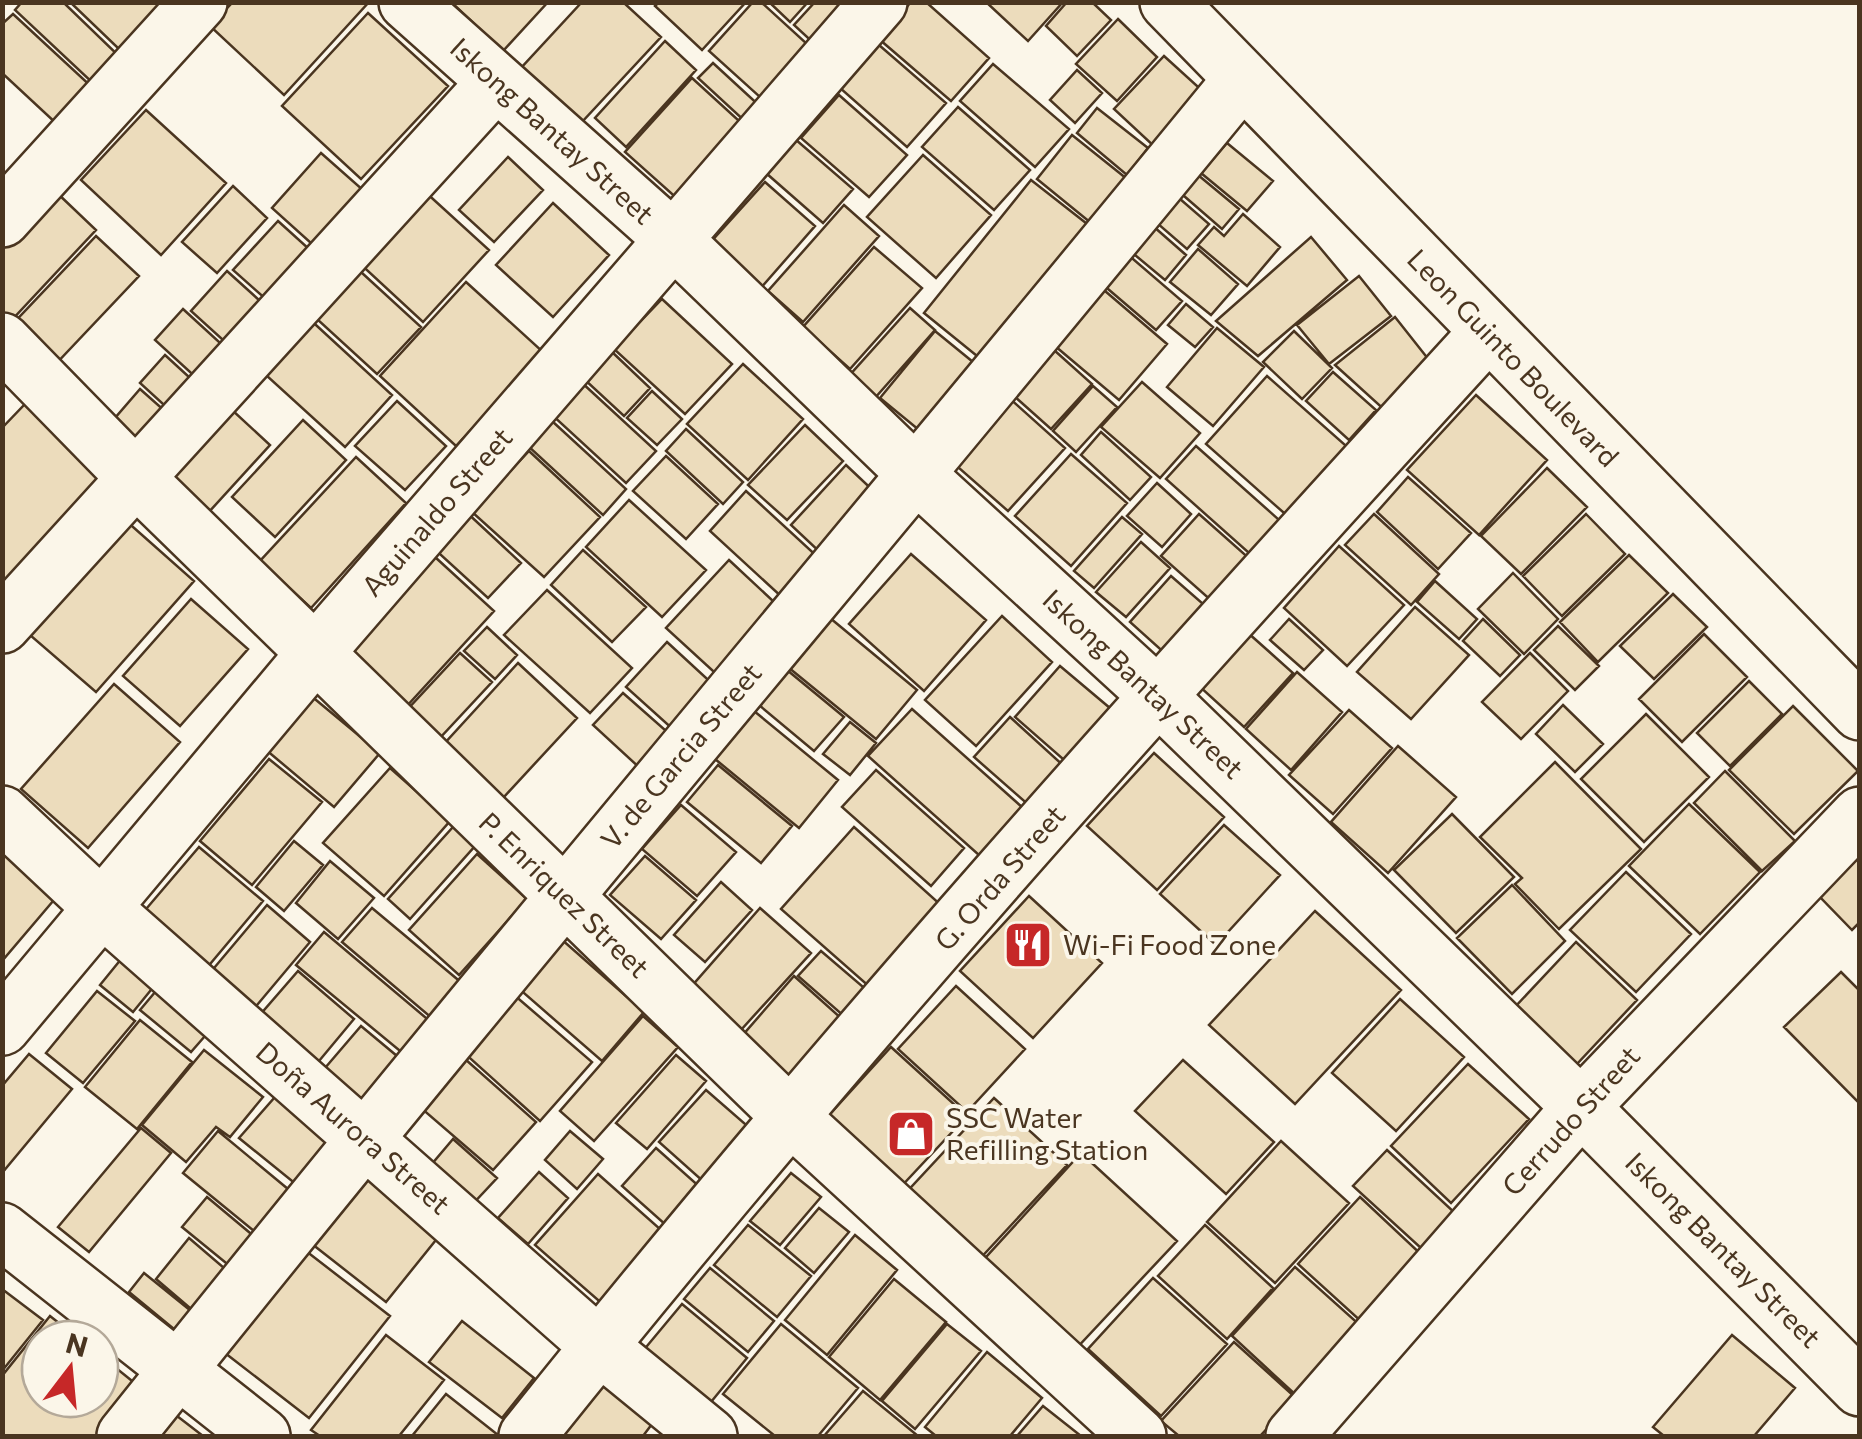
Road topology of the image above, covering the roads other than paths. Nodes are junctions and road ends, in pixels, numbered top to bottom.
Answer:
1 (199, 2) edge
2 (407, 2) edge
3 (879, 2) edge
4 (1168, 2) edge
5 (1242, 79) junction
6 (496, 82) junction
7 (2, 219) edge
8 (674, 240) junction
9 (1488, 332) junction
10 (2, 341) edge
11 (918, 476) junction
12 (136, 478) junction
13 (2, 625) edge
14 (317, 651) junction
15 (1158, 694) junction
16 (1860, 712) edge
17 (2, 814) edge
18 (1860, 815) edge
19 (563, 894) junction
20 (100, 906) junction
21 (2, 1028) edge
22 (1581, 1107) junction
23 (792, 1118) junction
24 (367, 1140) junction
25 (2, 1231) edge
26 (599, 1346) junction
27 (177, 1371) junction
28 (1860, 1388) edge
29 (125, 1436) edge
30 (262, 1436) edge
31 (527, 1436) edge
32 (709, 1436) edge
33 (1138, 1436) edge
34 (1294, 1436) edge

1 - 7 street
2 - 6 street, Iskong Bantay Street
3 - 8 street, Aguinaldo Street
4 - 5 street, Leon Guinto Boulevard
5 - 9 street, Leon Guinto Boulevard
5 - 11 street, V. de Garcia Street
6 - 8 street, Iskong Bantay Street
6 - 12 street
8 - 11 street, Iskong Bantay Street
8 - 14 street, Aguinaldo Street
9 - 15 street, G. Orda Street
9 - 16 street, Leon Guinto Boulevard
10 - 12 street, P. Enriquez Street
11 - 15 street, Iskong Bantay Street
11 - 19 street, V. de Garcia Street
12 - 13 street
12 - 14 street, P. Enriquez Street
14 - 19 street, P. Enriquez Street
14 - 20 street, Aguinaldo Street
15 - 22 street, Iskong Bantay Street
15 - 23 street, G. Orda Street
17 - 20 street, Doña Aurora Street
18 - 22 street, Cerrudo Street
19 - 23 street, P. Enriquez Street
19 - 24 street, V. de Garcia Street
20 - 21 street, Aguinaldo Street
20 - 24 street, Doña Aurora Street
22 - 28 street, Iskong Bantay Street
22 - 34 street, Cerrudo Street
23 - 26 street, G. Orda Street
23 - 33 street, P. Enriquez Street
24 - 26 street, Doña Aurora Street
24 - 27 street, V. de Garcia Street
25 - 27 street
26 - 31 street, G. Orda Street
26 - 32 street, Doña Aurora Street
27 - 29 street, V. de Garcia Street
27 - 30 street

